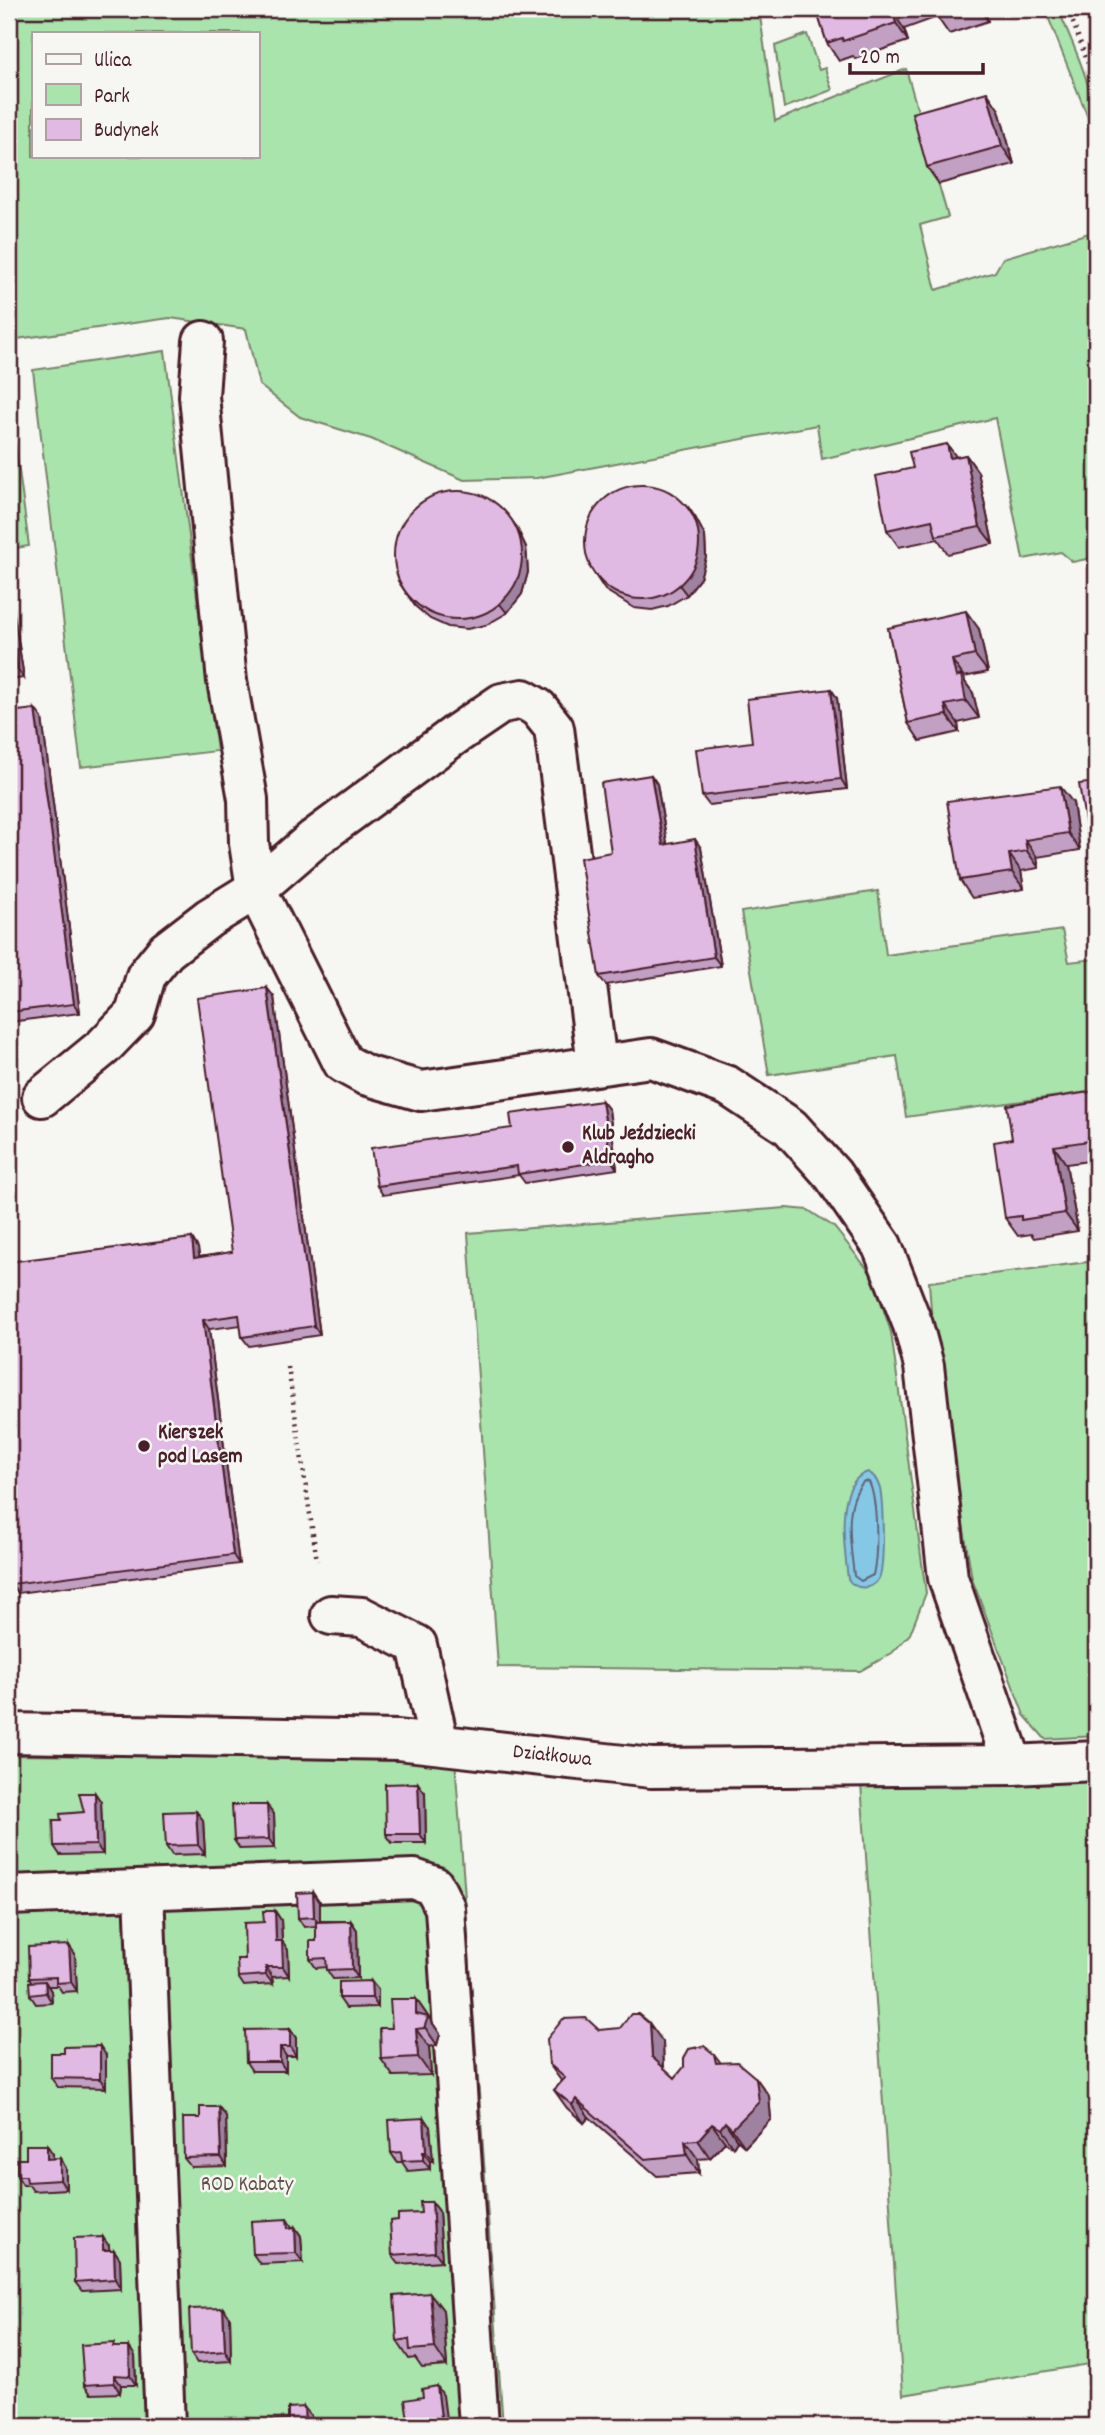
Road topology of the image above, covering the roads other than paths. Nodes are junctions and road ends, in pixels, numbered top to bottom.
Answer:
1 (203, 341) dead end
2 (256, 889) junction
3 (597, 1065) junction
4 (42, 1097) dead end
5 (331, 1615) dead end
6 (9, 1733) edge
7 (439, 1744) junction
8 (1096, 1761) edge
9 (1013, 1765) junction
10 (144, 1890) junction
11 (9, 1895) edge
12 (164, 2426) edge
13 (479, 2426) edge

1 - 2 street
2 - 3 street
2 - 3 street
2 - 4 street
3 - 9 street
5 - 7 street
6 - 7 street, Działkowa
7 - 9 street, Działkowa
8 - 9 street, Działkowa
10 - 11 street
10 - 12 street
10 - 13 street

